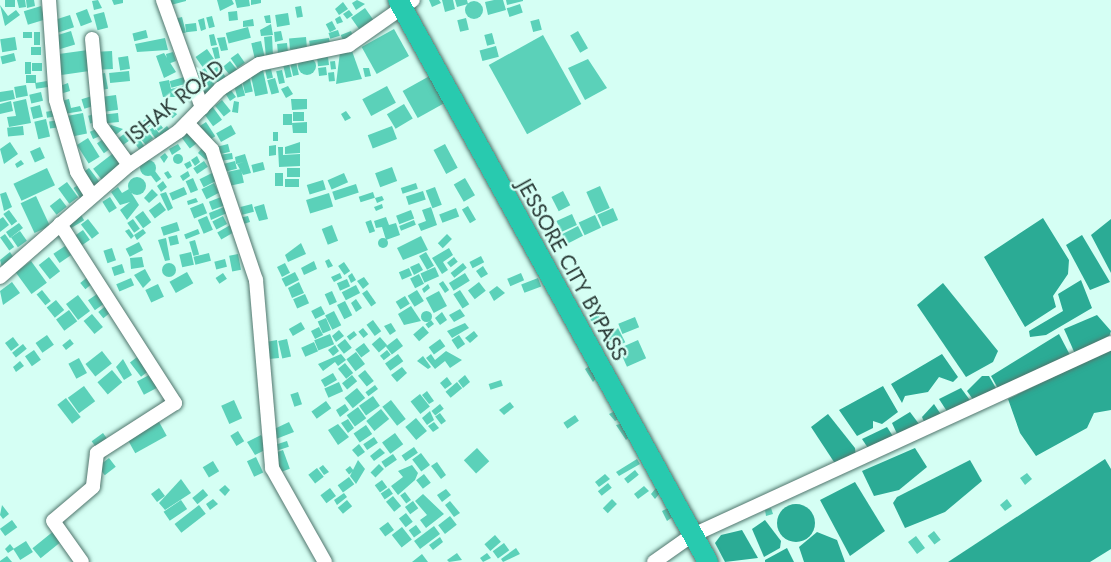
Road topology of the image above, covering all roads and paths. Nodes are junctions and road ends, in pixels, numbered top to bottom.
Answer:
1 (49, 0) edge
2 (163, 0) edge
3 (404, 2) edge
4 (92, 39) dead end
5 (202, 108) junction
6 (187, 123) junction
7 (129, 165) junction
8 (92, 196) junction
9 (60, 224) junction
10 (0, 277) edge
11 (1111, 343) edge
12 (691, 536) junction
13 (82, 562) edge
14 (325, 562) edge
15 (654, 562) edge
16 (708, 562) edge

1 - 8 street
2 - 5 street
3 - 5 street, ISHAK ROAD
3 - 12 highway, JESSORE CITY BYPASS
4 - 7 street
5 - 6 street, ISHAK ROAD
6 - 7 street, ISHAK ROAD
6 - 14 street
7 - 8 street, ISHAK ROAD
8 - 9 street, ISHAK ROAD
9 - 10 street, ISHAK ROAD
9 - 13 street
11 - 12 street
12 - 15 street
12 - 16 highway, JESSORE CITY BYPASS

